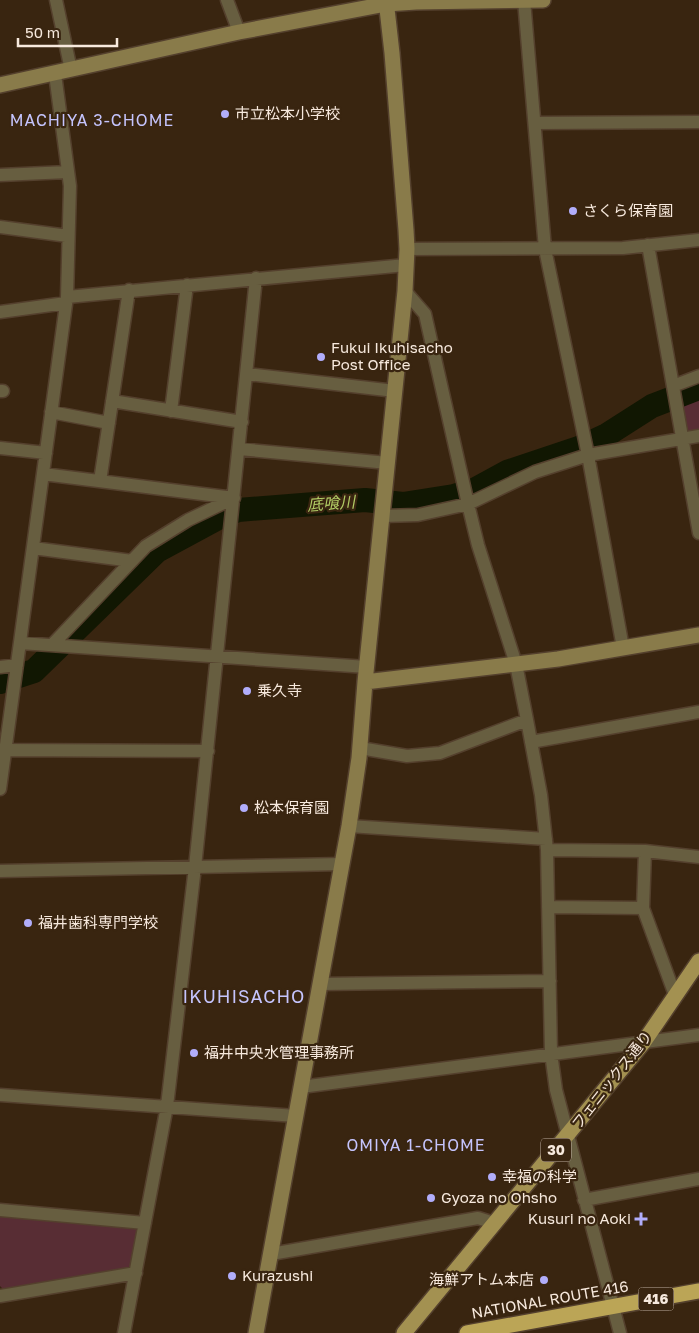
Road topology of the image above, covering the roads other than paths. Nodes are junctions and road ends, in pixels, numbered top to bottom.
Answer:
1 (56, 0) edge
2 (227, 0) edge
3 (524, 0) edge
4 (543, 0) edge
5 (474, 1) edge
6 (386, 2) edge
7 (239, 32) junction
8 (71, 70) junction
9 (55, 74) junction
10 (0, 85) edge
11 (699, 122) edge
12 (535, 123) junction
13 (68, 172) junction
14 (0, 175) edge
15 (0, 227) edge
16 (68, 236) junction
17 (699, 240) edge
18 (648, 245) junction
19 (407, 249) junction
20 (545, 249) junction
21 (406, 265) junction
22 (256, 278) junction
23 (187, 285) junction
24 (129, 290) junction
25 (405, 291) junction
26 (66, 300) junction
27 (0, 312) edge
28 (247, 374) junction
29 (699, 376) edge
30 (395, 391) junction
31 (674, 392) junction
32 (112, 401) junction
33 (172, 411) junction
34 (51, 412) junction
35 (242, 422) junction
36 (109, 423) junction
37 (699, 436) edge
38 (682, 439) junction
39 (0, 448) edge
40 (239, 449) junction
41 (46, 453) junction
42 (587, 453) junction
43 (388, 463) junction
44 (43, 474) junction
45 (100, 481) junction
46 (466, 496) junction
47 (234, 498) junction
48 (382, 516) junction
49 (699, 531) edge
50 (33, 548) junction
51 (132, 561) junction
52 (699, 635) edge
53 (20, 643) junction
54 (52, 645) junction
55 (623, 648) junction
56 (217, 656) junction
57 (516, 664) junction
58 (17, 665) junction
59 (0, 667) edge
60 (366, 674) junction
61 (699, 712) edge
62 (527, 720) junction
63 (531, 742) junction
64 (360, 748) junction
65 (3, 750) edge
66 (208, 751) junction
67 (0, 789) edge
68 (350, 826) junction
69 (546, 845) junction
70 (645, 851) junction
71 (699, 857) edge
72 (342, 864) junction
73 (195, 867) junction
74 (0, 871) edge
75 (548, 907) junction
76 (643, 908) junction
77 (699, 960) edge
78 (550, 981) junction
79 (320, 984) junction
80 (675, 995) junction
81 (699, 1034) edge
82 (643, 1043) junction
83 (552, 1053) junction
84 (301, 1087) junction
85 (0, 1095) edge
86 (167, 1106) junction
87 (296, 1116) junction
88 (567, 1136) junction
89 (699, 1179) edge
90 (584, 1200) junction
91 (0, 1210) edge
92 (145, 1223) junction
93 (494, 1223) junction
94 (271, 1254) junction
95 (136, 1273) junction
96 (699, 1291) edge
97 (0, 1296) edge
98 (612, 1306) junction
99 (124, 1333) edge
100 (256, 1333) edge
101 (404, 1333) edge
102 (467, 1333) edge
103 (620, 1333) edge

1 - 8 street
2 - 7 street
3 - 4 street
3 - 5 street
3 - 12 street
5 - 6 street
6 - 7 street
6 - 19 street
7 - 8 street
8 - 9 street
9 - 10 street
9 - 13 street
11 - 12 street
12 - 20 street
13 - 14 street
13 - 16 street
15 - 16 street
16 - 26 street
17 - 18 street
18 - 20 street
18 - 31 street
19 - 20 street
19 - 21 street
20 - 42 street
21 - 22 street
21 - 25 street
22 - 23 street
22 - 28 street
23 - 24 street
23 - 33 street
24 - 26 street
24 - 32 street
25 - 30 street
25 - 46 street
26 - 27 street
26 - 34 street
28 - 30 street
28 - 35 street
29 - 31 street
30 - 43 street
31 - 38 street
32 - 33 street
32 - 36 street
33 - 35 street
34 - 36 street
34 - 41 street
35 - 40 street
36 - 45 street
37 - 38 street
38 - 42 street
38 - 49 street
39 - 41 street
40 - 43 street
40 - 47 street
41 - 44 street
42 - 46 street
42 - 55 street
43 - 48 street
44 - 45 street
44 - 50 street
45 - 47 street
46 - 48 street
46 - 57 street
47 - 51 street
47 - 56 street
48 - 60 street
50 - 51 street
50 - 53 street
51 - 54 street
52 - 55 street
53 - 54 street
53 - 58 street
54 - 56 street
55 - 57 street
56 - 60 street
56 - 66 street
57 - 60 street
57 - 62 street
58 - 59 street
58 - 65 street
60 - 64 street
61 - 63 street
62 - 63 street
62 - 64 street
63 - 69 street
64 - 68 street
65 - 66 street
65 - 67 street
66 - 73 street
68 - 69 street
68 - 72 street
69 - 70 street
69 - 75 street
70 - 71 street
70 - 76 street
72 - 73 street
72 - 79 street
73 - 74 street
73 - 86 street
75 - 76 street
75 - 78 street
76 - 80 street
77 - 80 main road, フェニックス通り / 30
78 - 79 street
78 - 83 street
79 - 84 street
80 - 82 main road, フェニックス通り / 30
81 - 82 street
82 - 83 street
82 - 88 main road, フェニックス通り / 30
83 - 84 street
83 - 88 street
84 - 87 street
85 - 86 street
86 - 87 street
86 - 92 street
87 - 94 street
88 - 90 street
88 - 93 main road, フェニックス通り / 30
89 - 90 street
90 - 98 street
91 - 92 street
92 - 95 street
93 - 94 street
93 - 101 main road, フェニックス通り / 30
94 - 100 street
95 - 97 street
95 - 99 street
96 - 98 highway, NATIONAL ROUTE 416 / 416
98 - 102 highway, NATIONAL ROUTE 416 / 416
98 - 103 street

